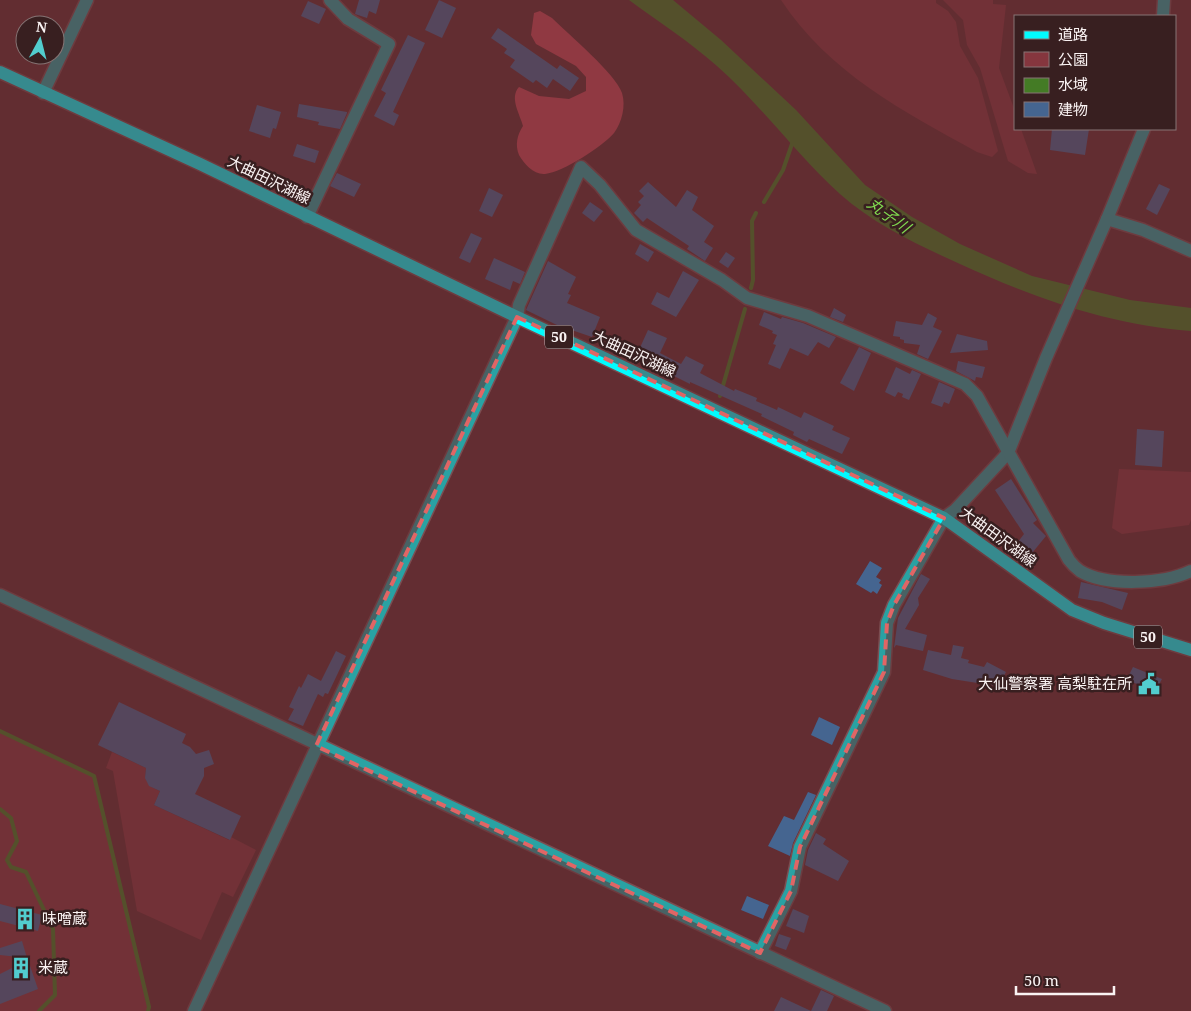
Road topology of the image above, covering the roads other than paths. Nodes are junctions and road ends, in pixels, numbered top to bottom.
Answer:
1 (87, 0) edge
2 (330, 0) edge
3 (1164, 0) edge
4 (1163, 15) edge
5 (0, 72) edge
6 (43, 93) junction
7 (1144, 130) edge
8 (307, 217) junction
9 (1107, 219) junction
10 (1191, 251) edge
11 (517, 317) junction
12 (1008, 453) junction
13 (944, 518) junction
14 (1191, 571) edge
15 (0, 595) edge
16 (1191, 650) edge
17 (316, 746) junction
18 (760, 953) junction
19 (194, 1011) edge
20 (885, 1011) edge

1 - 6 street
2 - 8 street
3 - 4 street
5 - 6 main road, 大曲田沢湖線 / 50
6 - 8 main road, 大曲田沢湖線 / 50
7 - 9 street
8 - 11 main road, 大曲田沢湖線 / 50
9 - 10 street
9 - 12 street
11 - 12 street
11 - 13 main road, 大曲田沢湖線 / 50
11 - 17 street
12 - 13 street
12 - 14 street
13 - 16 main road, 大曲田沢湖線 / 50
13 - 18 street
15 - 17 street
17 - 18 street
17 - 19 street
18 - 20 street

